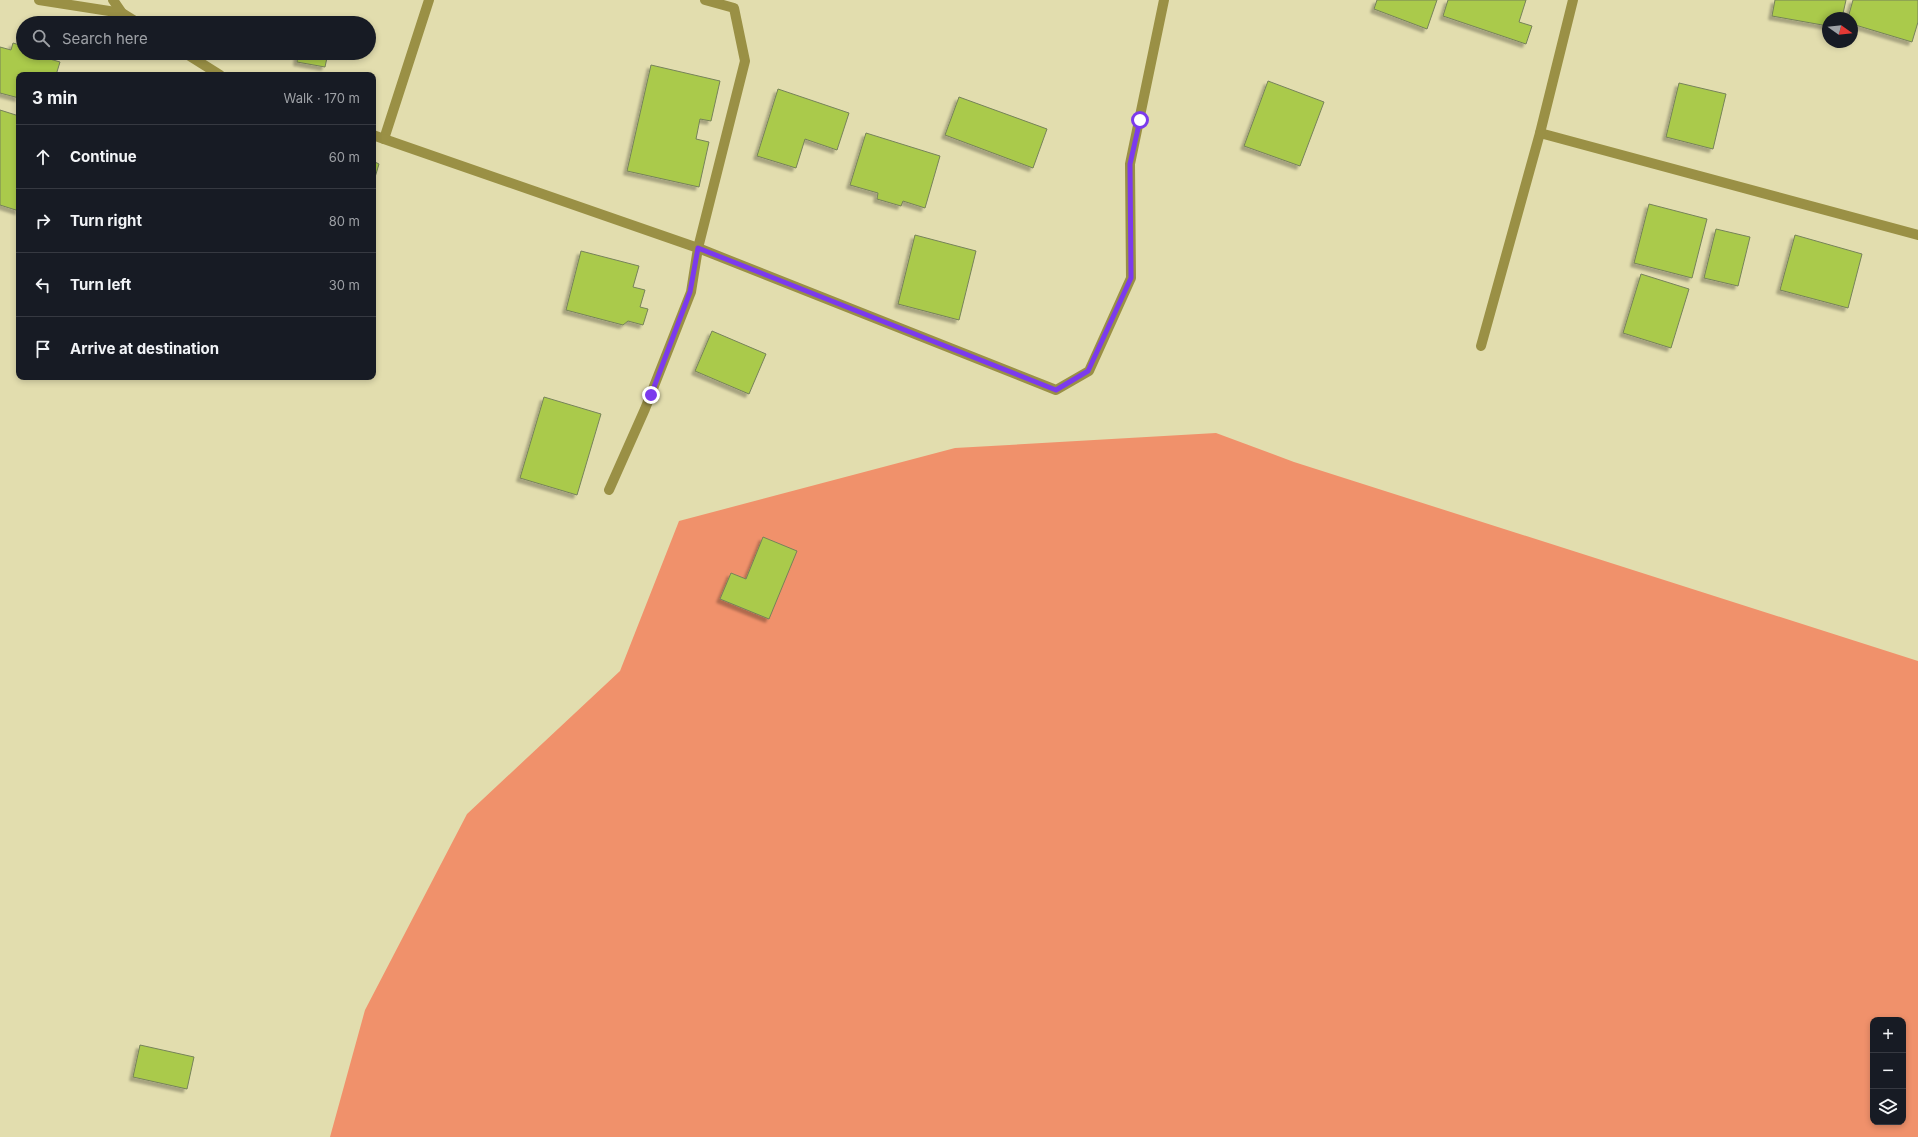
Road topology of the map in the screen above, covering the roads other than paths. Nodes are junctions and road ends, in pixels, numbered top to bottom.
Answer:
1 (39, 0) edge
2 (113, 0) edge
3 (429, 0) edge
4 (705, 0) edge
5 (1164, 0) edge
6 (1573, 0) edge
7 (122, 13) junction
8 (127, 16) edge
9 (196, 60) edge
10 (215, 72) edge
11 (1540, 133) junction
12 (376, 136) edge
13 (384, 139) junction
14 (1918, 235) edge
15 (698, 248) junction
16 (1481, 346) dead end
17 (609, 490) dead end

1 - 7 street
2 - 7 street
3 - 13 street
4 - 15 street
5 - 15 street
6 - 11 street
7 - 8 street
9 - 10 street
11 - 14 street
11 - 16 street
12 - 13 street
13 - 15 street
15 - 17 street

